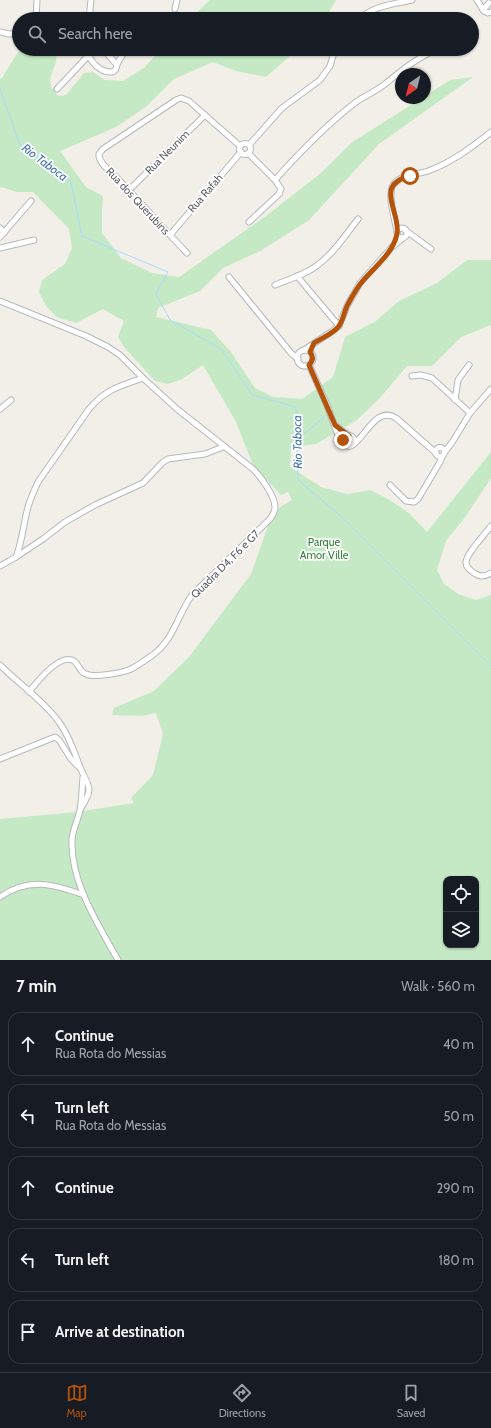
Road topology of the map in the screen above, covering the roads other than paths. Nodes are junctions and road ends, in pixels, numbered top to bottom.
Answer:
1 (37, 0) edge
2 (91, 0) edge
3 (178, 0) edge
4 (412, 0) edge
5 (477, 0) edge
6 (488, 2) edge
7 (175, 9) dead end
8 (483, 10) junction
9 (36, 12) edge
10 (90, 12) edge
11 (369, 12) edge
12 (491, 12) edge
13 (0, 32) edge
14 (12, 34) edge
15 (86, 56) edge
16 (90, 56) edge
17 (110, 56) edge
18 (122, 56) edge
19 (333, 56) edge
20 (423, 56) edge
21 (117, 64) junction
22 (57, 89) dead end
23 (205, 115) junction
24 (491, 132) edge
25 (249, 145) junction
26 (240, 146) junction
27 (241, 152) junction
28 (248, 153) junction
29 (275, 180) junction
30 (129, 190) junction
31 (31, 201) dead end
32 (395, 218) junction
33 (358, 219) dead end
34 (249, 222) dead end
35 (0, 228) edge
36 (404, 230) junction
37 (4, 233) junction
38 (397, 233) junction
39 (170, 235) junction
40 (0, 237) edge
41 (403, 238) junction
42 (415, 238) junction
43 (34, 240) dead end
44 (392, 247) junction
45 (0, 248) edge
46 (431, 249) dead end
47 (187, 253) dead end
48 (297, 276) junction
49 (229, 277) dead end
50 (275, 285) dead end
51 (0, 300) edge
52 (338, 326) junction
53 (314, 343) junction
54 (302, 351) junction
55 (310, 352) junction
56 (291, 353) junction
57 (298, 359) junction
58 (309, 365) junction
59 (469, 365) dead end
60 (412, 376) dead end
61 (142, 378) junction
62 (491, 389) edge
63 (11, 400) dead end
64 (456, 400) junction
65 (0, 409) edge
66 (470, 413) junction
67 (335, 425) junction
68 (366, 432) junction
69 (350, 436) junction
70 (453, 441) junction
71 (344, 444) junction
72 (354, 444) junction
73 (426, 445) junction
74 (223, 447) junction
75 (440, 448) junction
76 (440, 454) junction
77 (390, 485) dead end
78 (491, 526) edge
79 (16, 557) junction
80 (0, 566) edge
81 (491, 573) edge
82 (0, 665) edge
83 (29, 692) junction
84 (0, 759) edge
85 (81, 769) junction
86 (84, 895) junction
87 (0, 897) edge
88 (118, 960) edge

1 - 9 street
2 - 10 street
3 - 7 street
4 - 11 street
5 - 8 street
6 - 8 street
8 - 12 street
13 - 14 street
15 - 22 street
16 - 21 street
17 - 21 street
18 - 21 street
19 - 25 street
20 - 29 street
23 - 26 street, Rua dos Querubins
23 - 30 street, Rua Neunim
23 - 30 street, Rua dos Querubins
24 - 32 street
25 - 26 street
25 - 28 street
26 - 27 street
27 - 28 street
27 - 39 street, Rua Rafah
28 - 29 street
29 - 34 street
30 - 39 street, Rua dos Querubins
31 - 37 street
32 - 36 street
32 - 38 street
33 - 48 street
35 - 37 street
36 - 38 street
36 - 41 street
36 - 42 street
37 - 40 street
38 - 41 street
38 - 44 street
39 - 47 street, Rua dos Querubins
41 - 42 street
41 - 44 street
42 - 46 street
43 - 45 street
44 - 52 street
48 - 50 street
48 - 52 street
49 - 56 street
51 - 61 street
52 - 53 street
53 - 54 street
53 - 55 street
54 - 55 street
54 - 56 street
54 - 57 street
55 - 58 street
56 - 57 street
57 - 58 street
58 - 67 street
59 - 64 street
60 - 64 street
61 - 74 street
61 - 79 street
62 - 66 street
63 - 65 street
64 - 66 street
66 - 70 street
67 - 69 street
67 - 71 street
68 - 69 street
68 - 72 street
68 - 73 street
69 - 71 street
69 - 72 street
70 - 75 street
70 - 76 street
71 - 72 street
73 - 75 street
73 - 76 street
74 - 79 street
74 - 83 street, Quadra D4, F6 e G7
75 - 76 street
76 - 77 street
78 - 81 street
79 - 80 street
82 - 83 street
83 - 85 street
84 - 85 street
85 - 86 street
86 - 87 street
86 - 88 street

